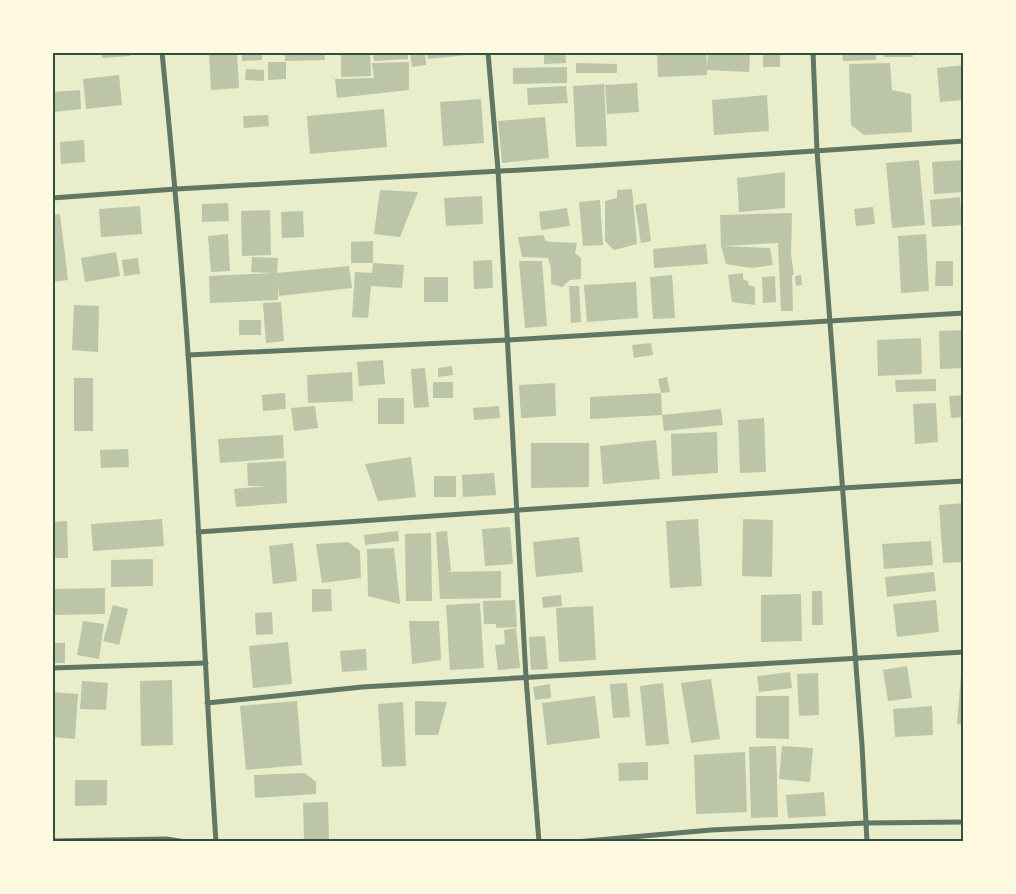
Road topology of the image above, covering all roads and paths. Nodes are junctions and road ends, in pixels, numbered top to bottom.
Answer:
1 (162, 52) edge
2 (488, 52) edge
3 (813, 52) edge
4 (964, 141) edge
5 (817, 151) junction
6 (498, 170) junction
7 (176, 188) junction
8 (52, 198) edge
9 (964, 313) edge
10 (830, 320) junction
11 (508, 340) junction
12 (188, 355) junction
13 (964, 481) edge
14 (842, 488) junction
15 (517, 510) junction
16 (198, 532) junction
17 (964, 652) edge
18 (854, 658) junction
19 (206, 664) junction
20 (52, 668) edge
21 (526, 678) junction
22 (207, 703) junction
23 (964, 822) edge
24 (866, 823) junction
25 (52, 840) edge
26 (186, 842) edge
27 (216, 842) edge
28 (539, 842) edge
29 (575, 842) edge
30 (867, 842) edge

1 - 7 street
2 - 6 street
3 - 5 street
4 - 5 street
5 - 6 street
5 - 10 street
6 - 7 street
6 - 11 street
7 - 8 street
7 - 12 street
9 - 10 street
10 - 11 street
10 - 14 street
11 - 12 street
11 - 15 street
12 - 16 street
13 - 14 street
14 - 15 street
14 - 18 street
15 - 16 street
15 - 21 street
16 - 19 street
17 - 18 street
18 - 21 street
18 - 24 street
19 - 20 street
19 - 22 street
21 - 22 street
21 - 28 street
22 - 27 street
23 - 24 street
24 - 29 street
24 - 30 street
25 - 26 street

